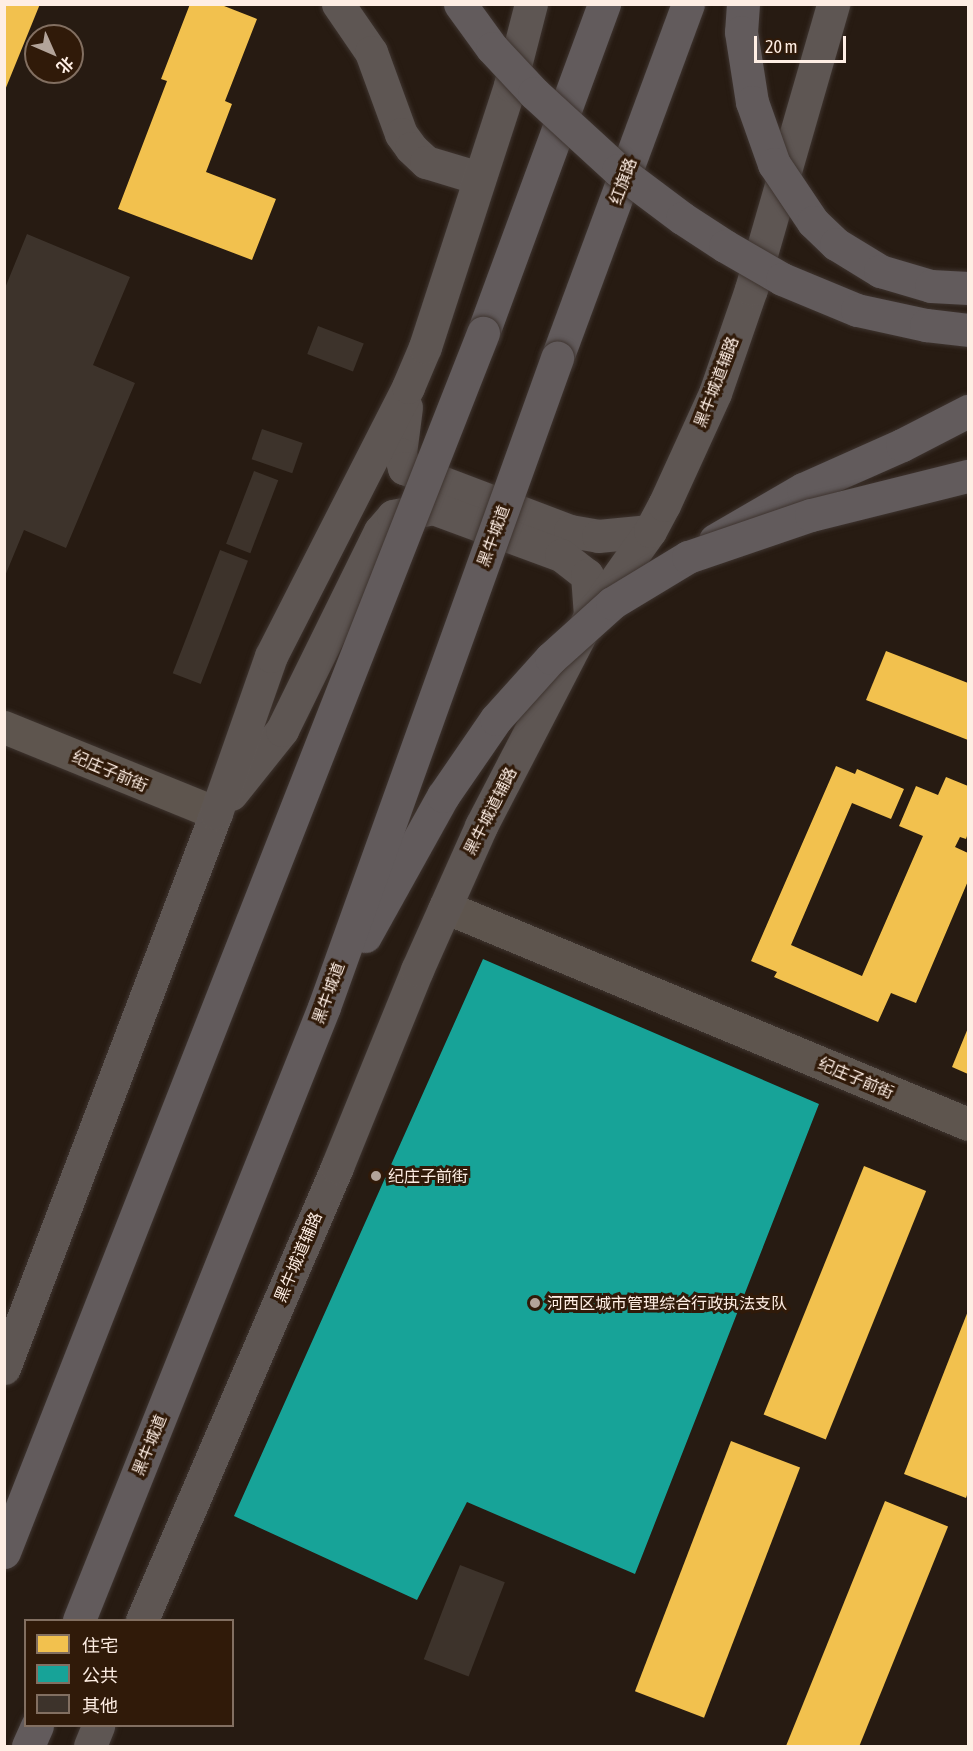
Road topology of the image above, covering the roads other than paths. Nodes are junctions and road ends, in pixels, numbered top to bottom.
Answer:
1 (338, 4) edge
2 (460, 4) edge
3 (531, 4) edge
4 (604, 4) edge
5 (688, 4) edge
6 (743, 4) edge
7 (833, 4) edge
8 (479, 178) junction
9 (969, 288) edge
10 (969, 330) edge
11 (557, 358) joint
12 (408, 387) junction
13 (969, 411) edge
14 (969, 476) edge
15 (650, 531) junction
16 (688, 557) junction
17 (590, 616) junction
18 (4, 727) edge
19 (216, 813) junction
20 (445, 907) junction
21 (324, 1007) junction
22 (969, 1125) edge
23 (4, 1368) edge
24 (4, 1552) edge
25 (79, 1619) edge
26 (142, 1619) edge
27 (36, 1727) edge
28 (97, 1727) edge
29 (28, 1746) edge
30 (90, 1746) edge

1 - 8 main road
2 - 10 highway, bridge
3 - 8 main road
4 - 24 highway, bridge
5 - 11 highway, 红旗路
6 - 9 highway, bridge
7 - 15 main road, 黑牛城道辅路
8 - 12 main road
11 - 21 highway, 黑牛城道, bridge
12 - 15 main road
12 - 19 main road
13 - 16 highway, bridge
14 - 16 highway, bridge
15 - 17 main road, 黑牛城道辅路
16 - 21 highway, bridge
17 - 19 main road
17 - 20 main road, 黑牛城道辅路
18 - 19 street, 纪庄子前街
19 - 23 main road
20 - 22 street, 纪庄子前街
20 - 26 main road, 黑牛城道辅路
21 - 25 highway, 黑牛城道, bridge
27 - 29 highway
28 - 30 main road

